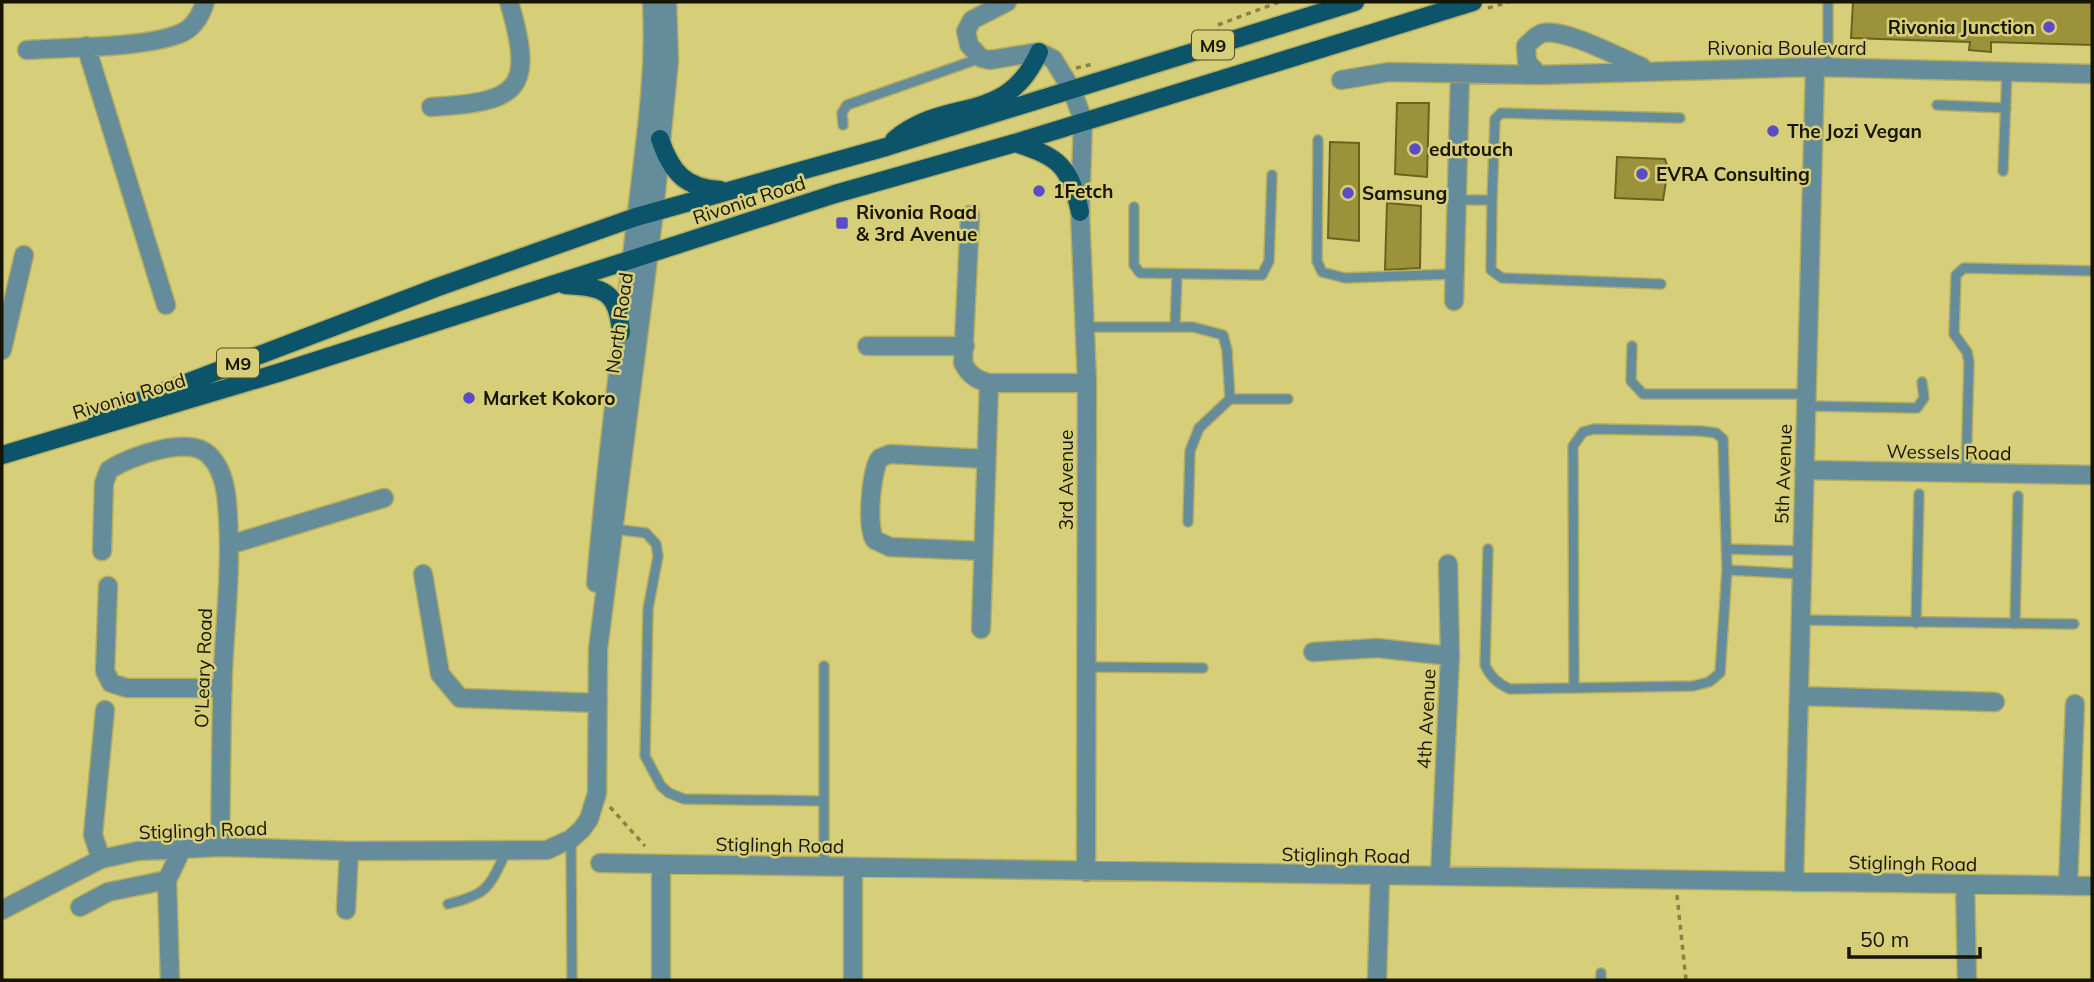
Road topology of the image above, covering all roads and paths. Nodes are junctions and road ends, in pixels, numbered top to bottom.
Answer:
1 (205, 2) edge
2 (509, 2) edge
3 (652, 2) edge
4 (667, 2) edge
5 (1007, 2) edge
6 (1355, 2) edge
7 (1473, 2) edge
8 (1828, 2) edge
9 (86, 46) junction
10 (27, 50) dead end
11 (1039, 52) junction
12 (981, 58) junction
13 (1821, 67) junction
14 (1650, 70) junction
15 (2007, 72) junction
16 (1460, 74) junction
17 (2092, 74) edge
18 (1539, 75) junction
19 (1341, 80) dead end
20 (1072, 90) junction
21 (1937, 106) dead end
22 (430, 107) dead end
23 (2006, 108) junction
24 (1681, 118) dead end
25 (1083, 120) junction
26 (843, 125) dead end
27 (660, 139) junction
28 (1318, 141) dead end
29 (1015, 143) junction
30 (886, 147) junction
31 (2003, 170) dead end
32 (1272, 175) dead end
33 (728, 191) junction
34 (1457, 200) junction
35 (1492, 200) junction
36 (1133, 208) dead end
37 (654, 212) junction
38 (1080, 212) junction
39 (970, 215) dead end
40 (636, 217) junction
41 (24, 255) dead end
42 (641, 258) junction
43 (2092, 271) edge
44 (1455, 274) junction
45 (1177, 275) junction
46 (553, 284) junction
47 (1661, 284) dead end
48 (1454, 301) dead end
49 (166, 305) dead end
50 (1085, 327) junction
51 (1175, 327) junction
52 (621, 333) junction
53 (867, 346) dead end
54 (965, 346) junction
55 (1632, 346) dead end
56 (2, 349) edge
57 (1922, 382) dead end
58 (989, 383) junction
59 (1087, 383) junction
60 (1230, 399) junction
61 (1288, 399) dead end
62 (1806, 400) junction
63 (40, 443) junction
64 (2, 455) edge
65 (986, 460) junction
66 (1804, 470) junction
67 (1966, 473) junction
68 (2092, 475) edge
69 (1919, 495) dead end
70 (2018, 496) dead end
71 (384, 498) dead end
72 (1188, 522) dead end
73 (614, 529) junction
74 (229, 545) junction
75 (1488, 549) dead end
76 (1727, 549) junction
77 (102, 551) dead end
78 (983, 551) junction
79 (1802, 551) junction
80 (1448, 564) dead end
81 (1727, 570) junction
82 (423, 574) dead end
83 (1802, 574) junction
84 (108, 586) dead end
85 (1800, 620) junction
86 (1916, 622) junction
87 (2015, 624) junction
88 (2074, 624) dead end
89 (981, 629) dead end
90 (598, 649) junction
91 (1312, 652) dead end
92 (1450, 656) junction
93 (824, 666) dead end
94 (1087, 667) junction
95 (1203, 668) dead end
96 (223, 688) junction
97 (1574, 688) junction
98 (1799, 696) junction
99 (1995, 702) dead end
100 (598, 703) junction
101 (2074, 704) dead end
102 (105, 710) dead end
103 (597, 793) junction
104 (824, 801) junction
105 (571, 839) junction
106 (220, 847) junction
107 (182, 849) junction
108 (507, 850) junction
109 (349, 851) junction
110 (101, 859) junction
111 (600, 863) dead end
112 (661, 864) junction
113 (824, 867) junction
114 (853, 868) junction
115 (1086, 872) junction
116 (1440, 876) junction
117 (1380, 877) junction
118 (1676, 878) junction
119 (167, 880) junction
120 (1794, 882) junction
121 (1965, 884) junction
122 (2068, 886) junction
123 (2092, 886) edge
124 (448, 904) dead end
125 (80, 906) dead end
126 (2, 910) edge
127 (346, 910) dead end
128 (170, 980) edge
129 (572, 980) edge
130 (661, 980) edge
131 (853, 980) edge
132 (1377, 980) edge
133 (1686, 980) edge
134 (1966, 980) edge

1 - 9 street
2 - 22 street
3 - 40 street, North Road
4 - 27 street, North Road
5 - 12 street
6 - 20 main road, Rivonia Road / M9
7 - 25 main road, Rivonia Road / M9
8 - 13 lane
9 - 10 street
9 - 49 street
11 - 12 street
11 - 20 street, 3rd Avenue
11 - 30 main road
12 - 26 lane
13 - 14 street, Rivonia Boulevard
13 - 15 street, Rivonia Boulevard
13 - 62 street, 5th Avenue
14 - 18 street, Rivonia Boulevard
14 - 18 street, Rivonia Boulevard
15 - 17 street, Rivonia Boulevard
15 - 23 lane
16 - 18 street, Rivonia Boulevard
16 - 19 street, Rivonia Boulevard
16 - 34 street
20 - 25 street, 3rd Avenue
20 - 30 main road, Rivonia Road / M9
21 - 23 lane
23 - 31 lane
24 - 35 lane
25 - 29 main road, Rivonia Road / M9
25 - 38 street, 3rd Avenue
27 - 33 main road
27 - 37 street, North Road
28 - 44 lane
29 - 38 main road
29 - 42 main road, Rivonia Road / M9
30 - 33 main road, Rivonia Road / M9
32 - 45 lane
33 - 37 main road, Rivonia Road / M9
34 - 35 lane
34 - 44 street
35 - 47 lane
36 - 45 lane
37 - 40 main road, Rivonia Road / M9
37 - 42 street, North Road
38 - 50 street, 3rd Avenue
39 - 54 street
40 - 42 street, North Road
40 - 63 main road, Rivonia Road / M9
41 - 56 street
42 - 46 main road, Rivonia Road / M9
42 - 52 street, North Road
42 - 73 street, North Road
43 - 67 lane
44 - 48 street
45 - 51 lane
46 - 52 main road
46 - 63 main road, Rivonia Road / M9
50 - 51 lane
50 - 59 street, 3rd Avenue
51 - 60 lane
52 - 90 street, North Road
53 - 54 street
54 - 58 street
55 - 62 lane
57 - 62 lane
58 - 59 street
58 - 65 street
59 - 94 street, 3rd Avenue
60 - 61 lane
60 - 72 lane
62 - 66 street, 5th Avenue
63 - 64 main road, Rivonia Road / M9
65 - 78 street
65 - 78 street
66 - 67 street, Wessels Road
66 - 79 street, 5th Avenue
67 - 68 street, Wessels Road
69 - 86 lane
70 - 87 lane
71 - 74 street
73 - 90 street, North Road
73 - 104 lane
74 - 77 street, O'Leary Road
74 - 96 street, O'Leary Road
75 - 97 lane
76 - 79 lane
76 - 81 lane
76 - 97 lane
78 - 89 street
79 - 83 street, 5th Avenue
80 - 92 street, 4th Avenue
81 - 83 lane
81 - 97 lane
82 - 100 street
83 - 85 street, 5th Avenue
84 - 96 street
85 - 86 lane
85 - 98 street, 5th Avenue
86 - 87 lane
87 - 88 lane
90 - 100 street, North Road
91 - 92 street
92 - 116 street, 4th Avenue
93 - 104 lane
94 - 95 lane
94 - 115 street, 3rd Avenue
96 - 106 street, O'Leary Road
98 - 99 street
98 - 120 street, 5th Avenue
100 - 103 street, North Road
101 - 122 street
102 - 110 street
103 - 105 street
103 - 112 path
104 - 113 lane
105 - 108 street, Stiglingh Road
105 - 129 lane
106 - 107 street, Stiglingh Road
106 - 109 street, Stiglingh Road
107 - 110 street, Stiglingh Road
107 - 119 street
108 - 109 street, Stiglingh Road
108 - 124 lane
109 - 127 street
110 - 126 street, Stiglingh Road
111 - 112 street, Stiglingh Road
112 - 113 street, Stiglingh Road
112 - 130 street
113 - 114 street, Stiglingh Road
114 - 115 street, Stiglingh Road
114 - 131 street
115 - 117 street, Stiglingh Road
116 - 117 street, Stiglingh Road
116 - 118 street, Stiglingh Road
117 - 132 street
118 - 120 street, Stiglingh Road
118 - 133 path
119 - 125 street
119 - 128 street
120 - 121 street, Stiglingh Road
121 - 122 street, Stiglingh Road
121 - 134 street
122 - 123 street, Stiglingh Road

